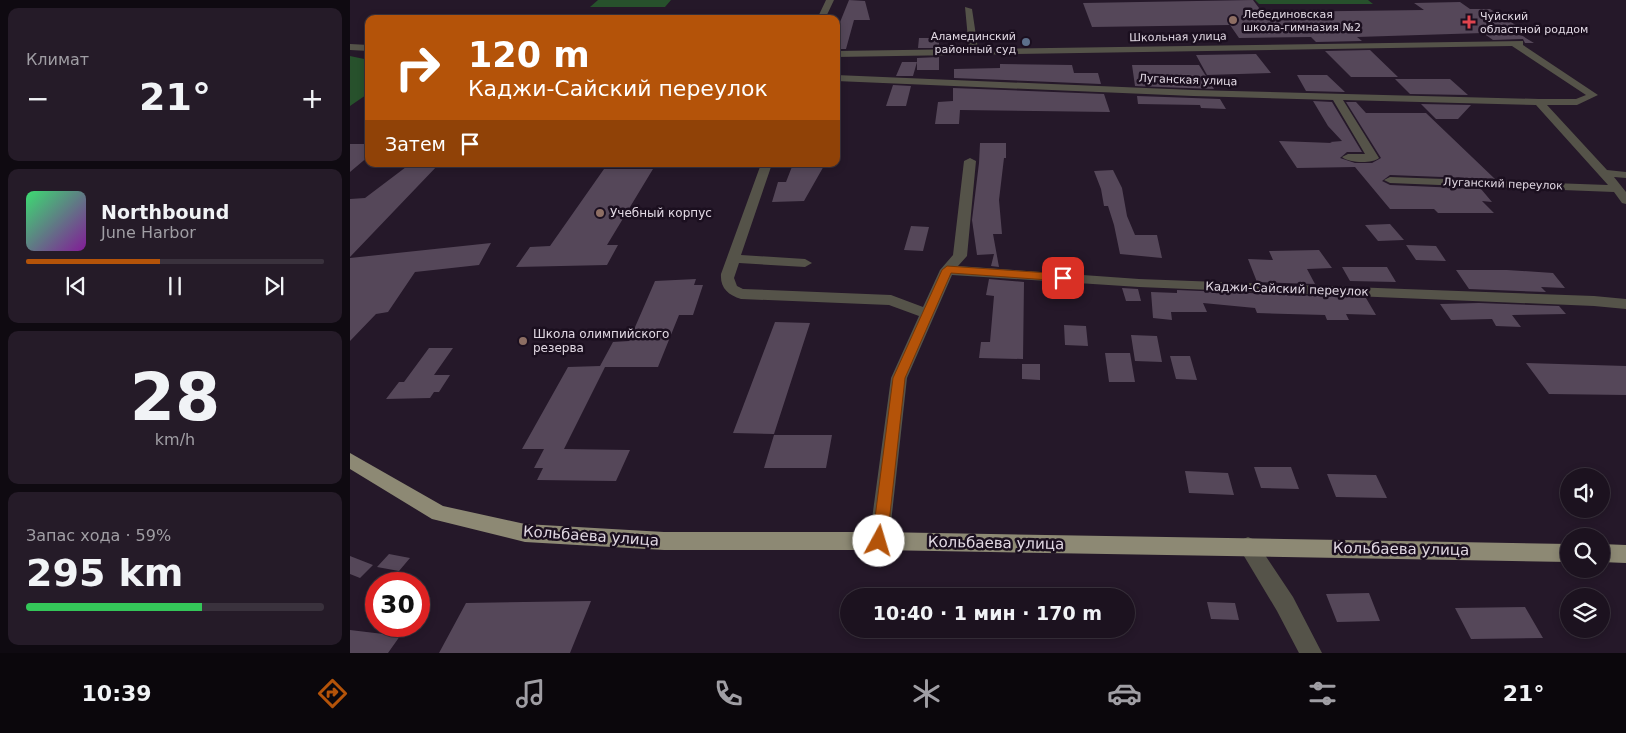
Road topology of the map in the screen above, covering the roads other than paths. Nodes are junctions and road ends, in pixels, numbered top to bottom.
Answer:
1 (830, 0) edge
2 (968, 9) dead end
3 (823, 15) edge
4 (1517, 43) joint
5 (350, 47) edge
6 (365, 48) edge
7 (974, 51) junction
8 (840, 54) edge
9 (840, 78) edge
10 (1336, 97) junction
11 (1539, 102) junction
12 (1348, 157) dead end
13 (970, 161) dead end
14 (766, 167) edge
15 (1604, 173) junction
16 (1626, 175) edge
17 (1390, 180) dead end
18 (1616, 189) junction
19 (1626, 200) edge
20 (733, 259) junction
21 (805, 263) dead end
22 (947, 270) junction
23 (1626, 304) edge
24 (928, 314) junction
25 (350, 460) edge
26 (879, 541) junction
27 (1248, 546) junction
28 (1560, 553) edge
29 (1610, 554) edge
30 (1626, 554) edge
31 (1311, 653) edge

1 - 3 street
2 - 7 street
4 - 7 street, Школьная улица
4 - 11 street, Луганская улица
5 - 6 street
7 - 8 street, Школьная улица
9 - 10 street, Луганская улица
10 - 11 street, Луганская улица
10 - 12 street
11 - 15 street
13 - 22 street
14 - 20 street
15 - 16 street
15 - 18 street
17 - 18 street, Луганский переулок
18 - 19 street
20 - 21 street
20 - 24 street
22 - 23 street, Каджи-Сайский переулок
22 - 24 street
24 - 26 street
25 - 26 main road, Кольбаева улица
26 - 27 main road, Кольбаева улица
27 - 28 main road, Кольбаева улица
27 - 31 street
29 - 30 main road

